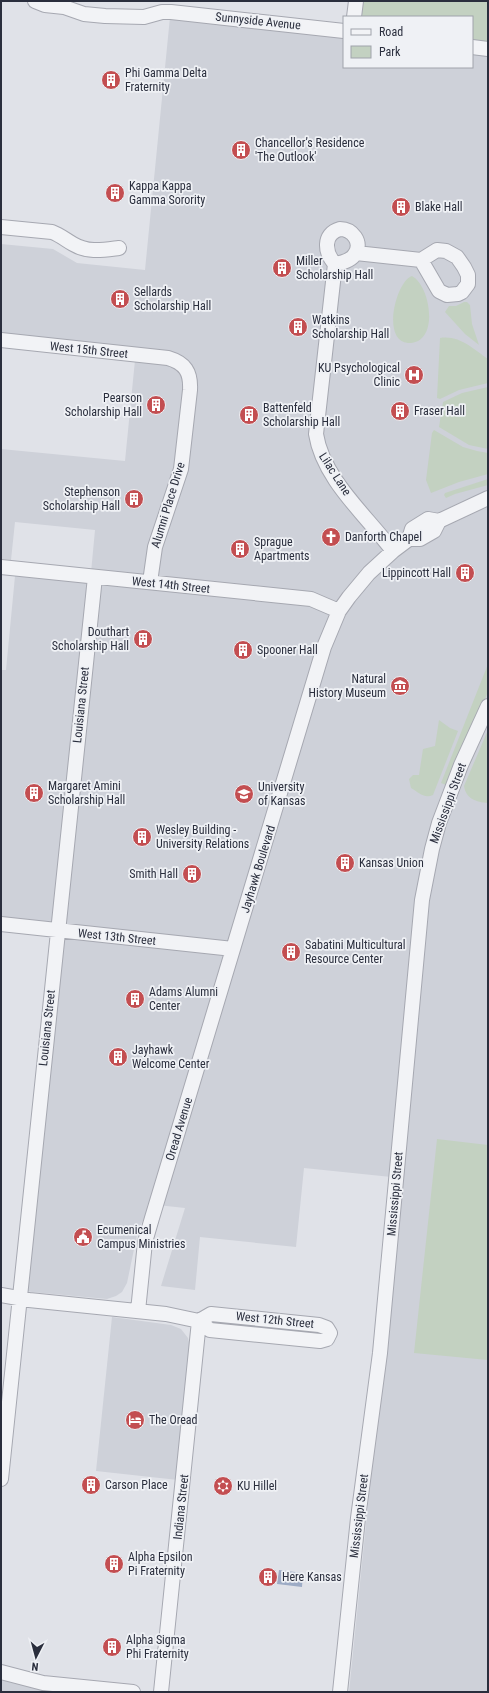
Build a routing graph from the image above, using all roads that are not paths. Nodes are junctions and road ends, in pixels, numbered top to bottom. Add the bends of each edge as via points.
1 (36, 1) edge
2 (356, 1) edge
3 (85, 7) edge
4 (171, 7) edge
5 (354, 16) edge
6 (343, 31) edge
7 (473, 47) edge
8 (488, 49) edge
9 (1, 227) edge
10 (119, 248) dead end
11 (356, 253) junction
12 (422, 260) dead end
13 (335, 264) junction
14 (1, 340) edge
15 (176, 361) joint
16 (488, 498) edge
17 (393, 551) junction
18 (1, 567) edge
19 (95, 576) junction
20 (150, 582) junction
21 (339, 611) junction
22 (488, 706) edge
23 (1, 924) edge
24 (58, 930) junction
25 (233, 949) junction
26 (1, 1295) edge
27 (19, 1298) junction
28 (138, 1311) junction
29 (199, 1321) junction
30 (1, 1479) edge
31 (1, 1672) edge
32 (132, 1692) edge
33 (161, 1692) edge
34 (340, 1692) edge

1 - 3 street, Sunnyside Avenue via 45,5
2 - 5 street
3 - 4 street, Sunnyside Avenue via 131,18
4 - 6 street, Sunnyside Avenue
7 - 8 street
9 - 10 street via 52,232 80,248 89,250
11 - 12 street
11 - 13 street via 352,258
11 - 13 street via 357,242 353,234 344,229 335,230 326,242 328,254
13 - 17 street, Lilac Lane via 316,434 318,448 343,490
14 - 15 street, West 15th Street via 168,358
15 - 20 street, Alumni Place Drive via 183,365 190,384 182,469 155,547
16 - 17 street, Jayhawk Boulevard via 439,521 434,531 420,539 409,539
17 - 21 street, Jayhawk Boulevard via 369,573
18 - 19 street, West 14th Street
19 - 20 street, West 14th Street
19 - 24 street, Louisiana Street
20 - 21 street, West 14th Street via 311,599
21 - 25 street, Jayhawk Boulevard via 324,647
22 - 34 street, Mississippi Street via 439,822 422,900 380,1353 358,1518
23 - 24 street, West 13th Street
24 - 25 street, West 13th Street
24 - 27 street, Louisiana Street
25 - 28 street, Oread Avenue via 145,1242
26 - 27 street, West 12th Street
27 - 28 street, West 12th Street
27 - 30 street, Louisiana Street
28 - 29 street, West 12th Street
29 - 29 street, West 12th Street via 210,1330 320,1341 327,1339 330,1333 327,1328 319,1325 211,1314
29 - 33 street, Indiana Street
31 - 32 street via 43,1683

